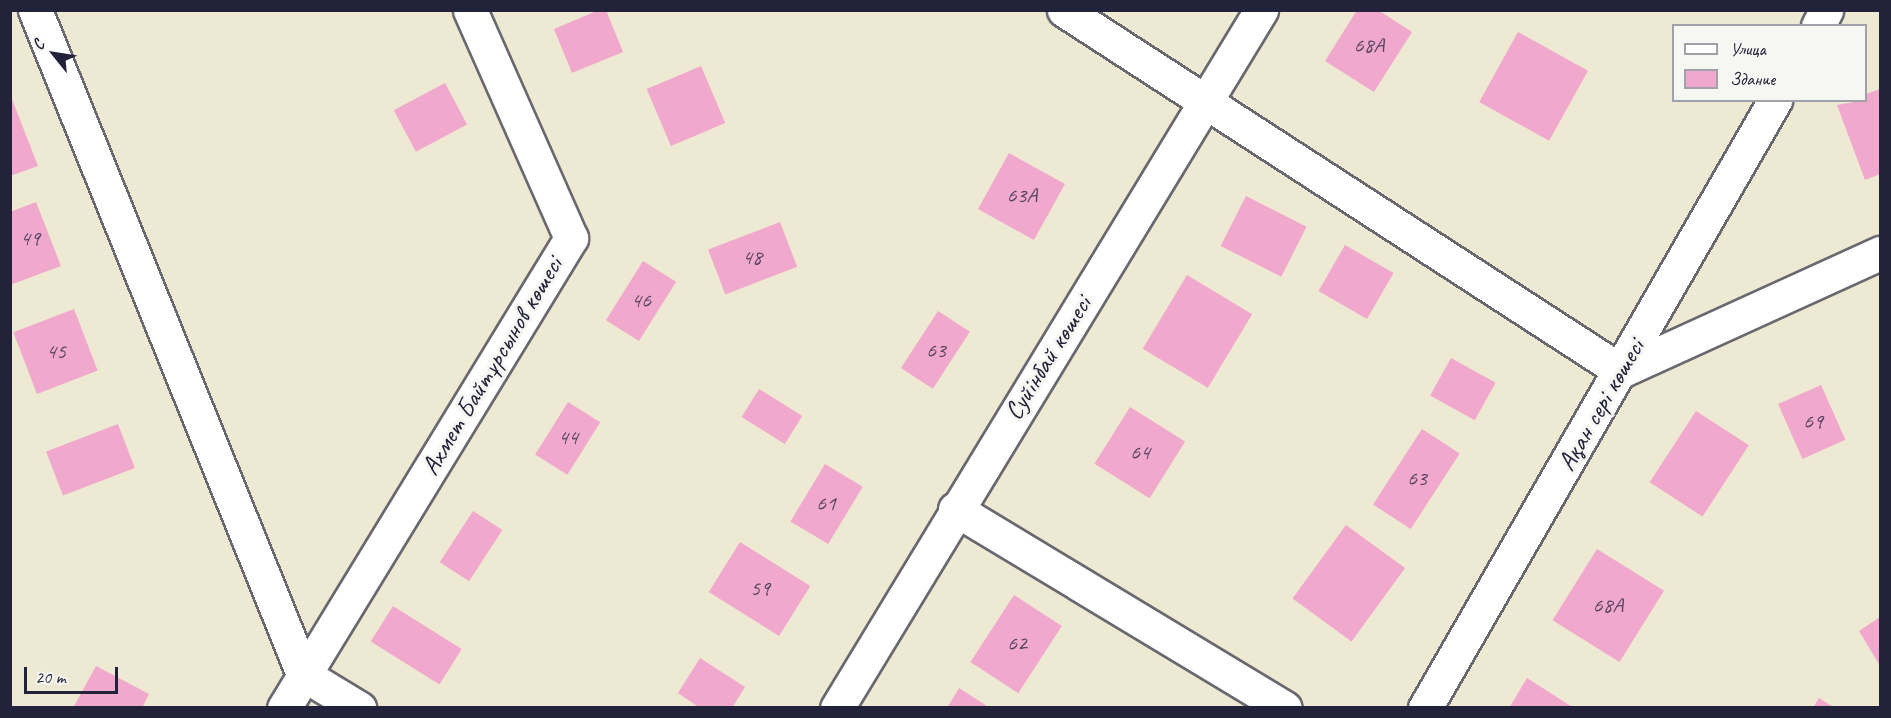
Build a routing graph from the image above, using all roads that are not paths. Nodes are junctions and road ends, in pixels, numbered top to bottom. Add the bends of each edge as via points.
1 (35, 10) edge
2 (470, 10) edge
3 (1064, 10) edge
4 (1261, 10) edge
5 (1826, 10) edge
6 (1819, 24) edge
7 (1774, 102) edge
8 (1203, 105) junction
9 (1881, 253) edge
10 (1621, 371) junction
11 (955, 509) junction
12 (303, 674) junction
13 (284, 708) edge
14 (359, 708) edge
15 (837, 708) edge
16 (1285, 708) edge
17 (1425, 708) edge

1 - 12 street
2 - 12 street, Ахмет Байтұрсынов көшесі via 570,238
3 - 8 street
4 - 8 street, Суйінбай көшесі
5 - 6 street
7 - 10 street, Ақан сері көшесі
8 - 10 street
8 - 11 street, Суйінбай көшесі
9 - 10 street
10 - 17 street, Ақан сері көшесі
11 - 15 street, Суйінбай көшесі
11 - 16 street
12 - 13 street, Ахмет Байтұрсынов көшесі
12 - 14 street

